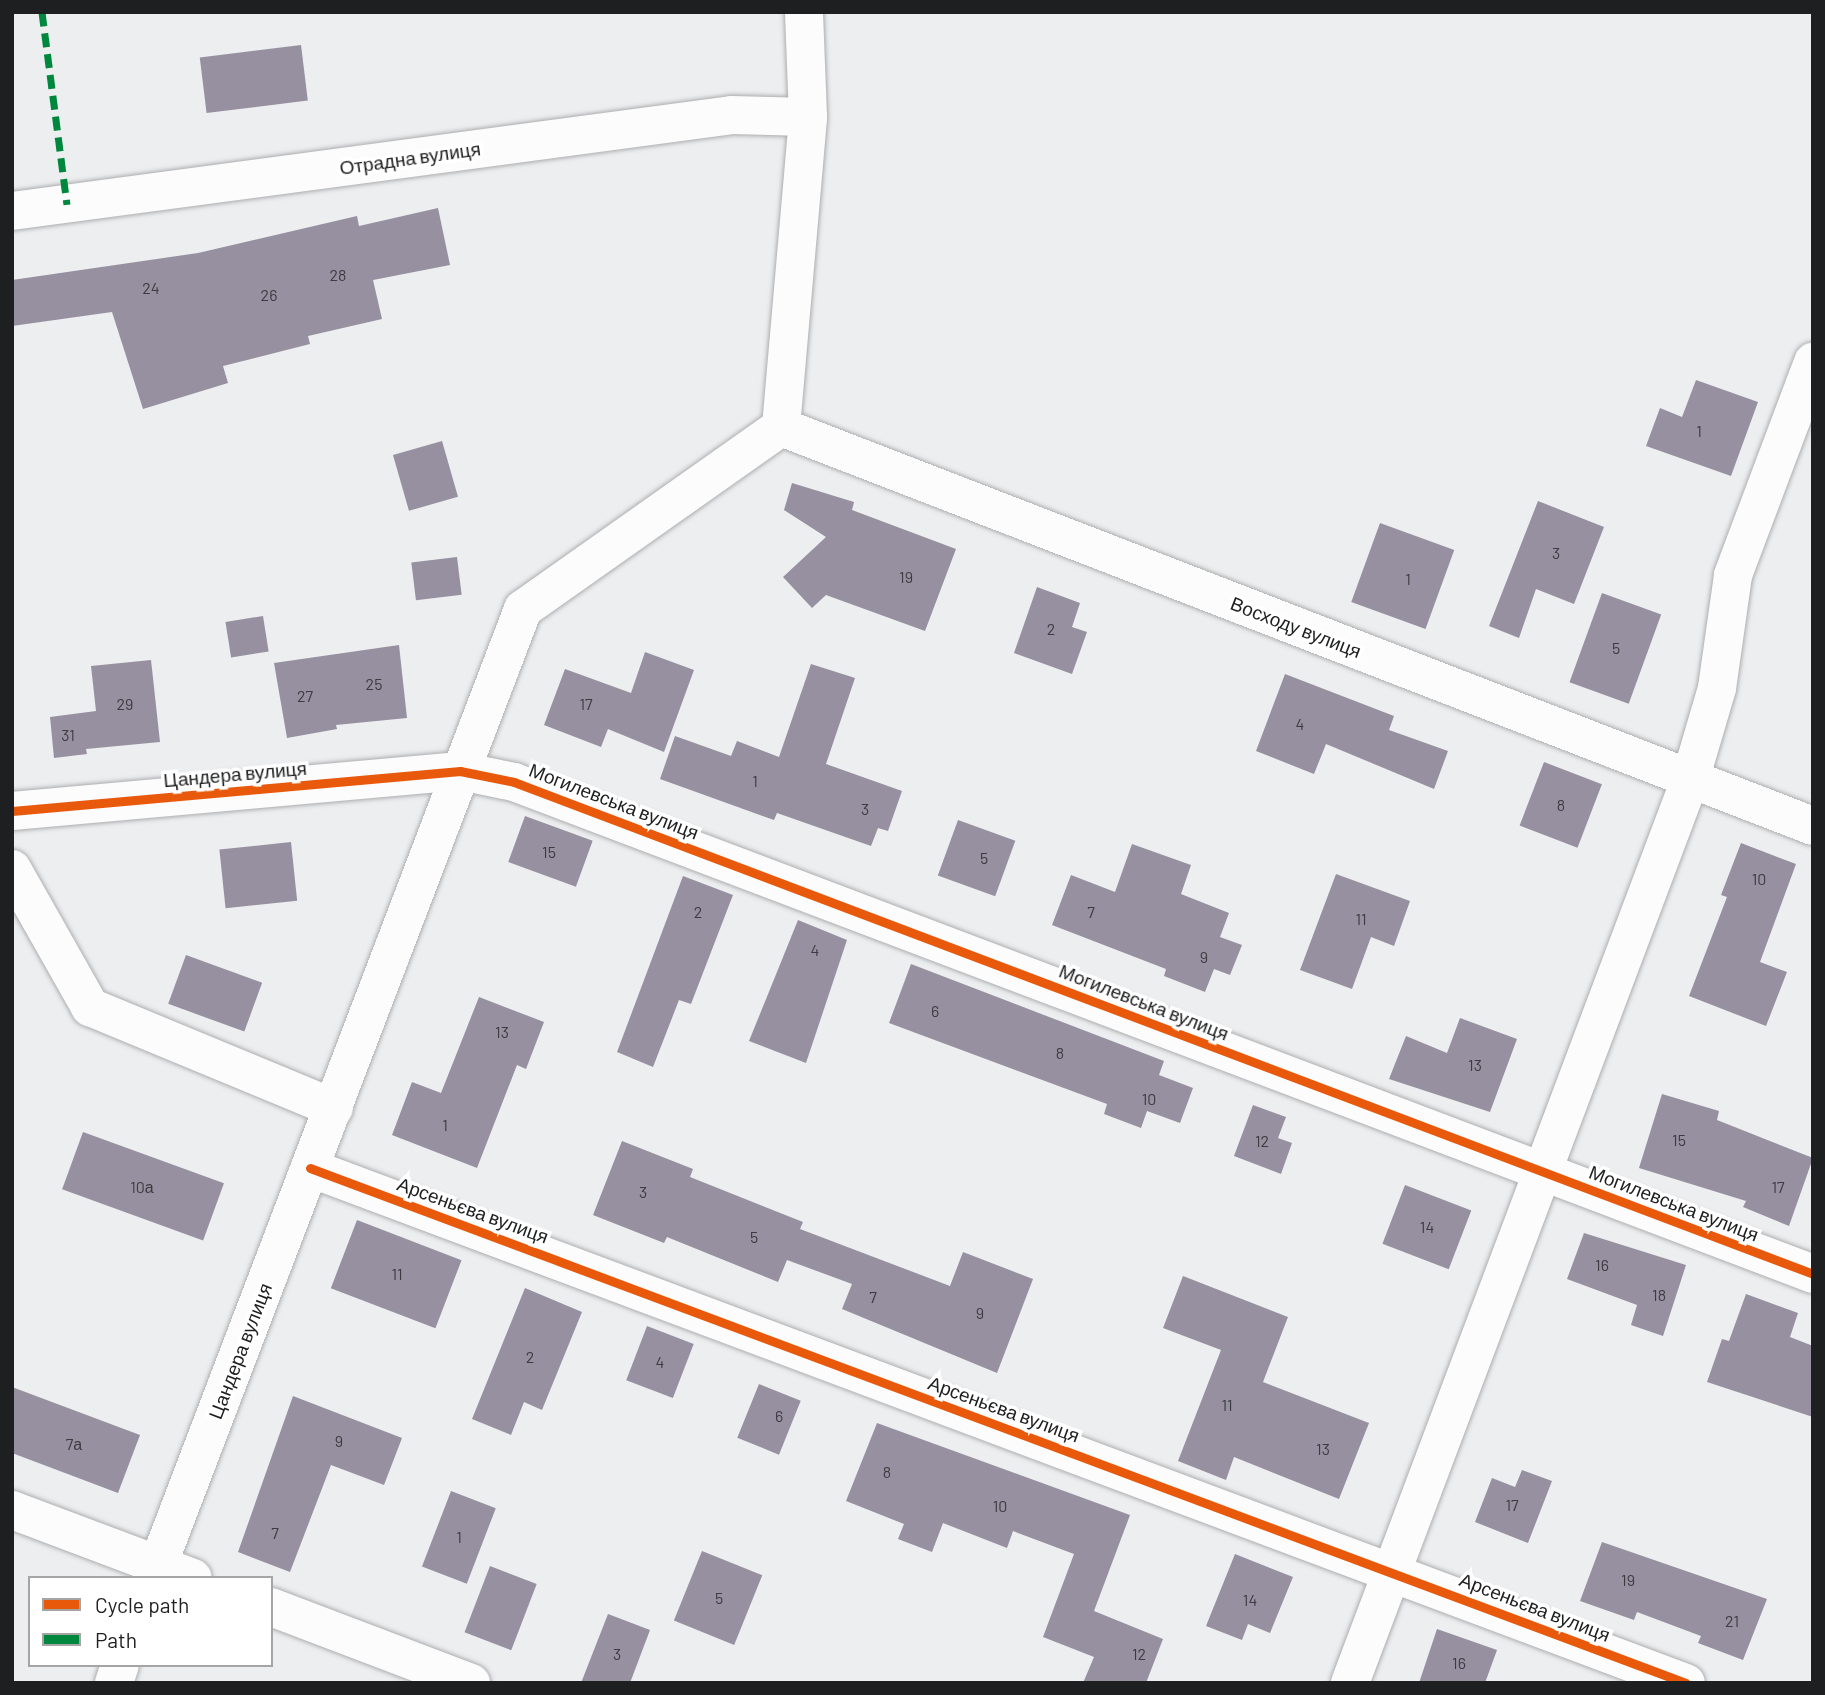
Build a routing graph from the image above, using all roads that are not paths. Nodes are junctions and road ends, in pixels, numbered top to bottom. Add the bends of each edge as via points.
1 (804, 12) edge
2 (808, 117) junction
3 (12, 211) edge
4 (1813, 362) edge
5 (780, 426) junction
6 (460, 771) junction
7 (1690, 780) junction
8 (12, 811) edge
9 (1813, 826) edge
10 (12, 869) edge
11 (334, 1108) junction
12 (310, 1168) junction
13 (1543, 1172) junction
14 (1813, 1275) edge
15 (12, 1510) edge
16 (155, 1571) edge
17 (1392, 1572) junction
18 (182, 1576) edge
19 (273, 1608) edge
20 (471, 1683) edge
21 (1350, 1683) edge
22 (1686, 1683) edge

1 - 2 street
2 - 3 street, Отрадна вулиця via 732,115
2 - 5 street
4 - 7 street via 1733,575 1717,688
5 - 6 street, Цандера вулиця via 523,609
5 - 7 street, Восходу вулиця
6 - 8 street, Цандера вулиця
6 - 11 street, Цандера вулиця
6 - 13 street, Могилевська вулиця via 514,782
7 - 9 street, Восходу вулиця
7 - 13 street
10 - 11 street via 90,1007
11 - 12 street, Цандера вулиця
12 - 16 street, Цандера вулиця
12 - 17 street, Арсеньєва вулиця
13 - 14 street, Могилевська вулиця
13 - 17 street
15 - 16 street
16 - 18 street
17 - 21 street
17 - 22 street, Арсеньєва вулиця
19 - 20 street

